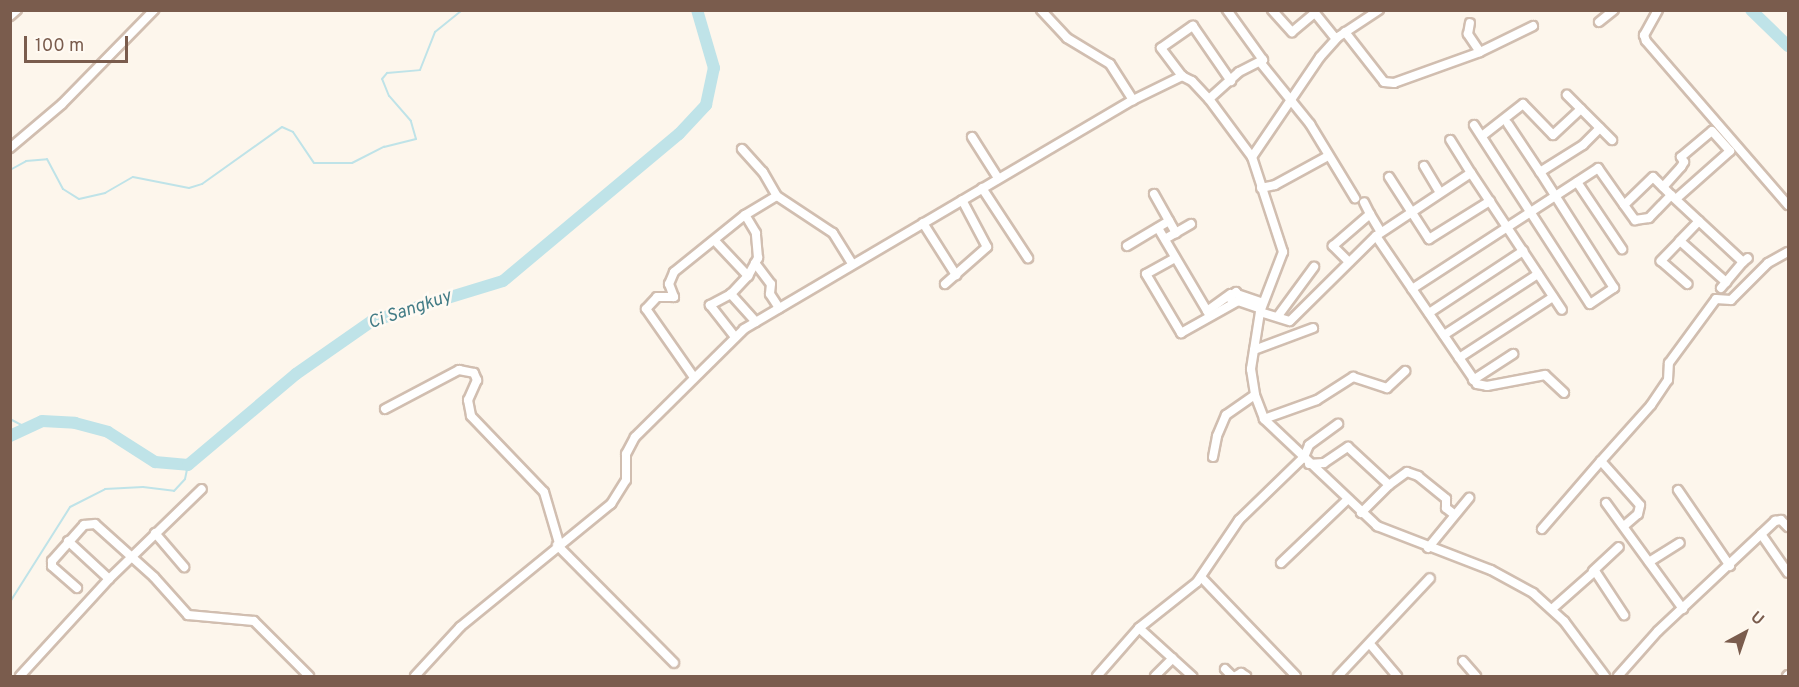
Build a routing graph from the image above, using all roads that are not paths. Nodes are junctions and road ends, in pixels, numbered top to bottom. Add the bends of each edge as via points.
1 (17, 10) edge
2 (154, 10) edge
3 (1041, 10) edge
4 (1227, 10) edge
5 (1272, 10) edge
6 (1379, 10) edge
7 (1614, 10) edge
8 (1658, 10) edge
9 (10, 16) edge
10 (1599, 22) dead end
11 (1470, 23) dead end
12 (1533, 26) dead end
13 (1345, 32) junction
14 (1336, 39) junction
15 (1480, 52) junction
16 (1260, 62) junction
17 (1182, 76) junction
18 (1231, 81) junction
19 (1567, 95) dead end
20 (1133, 99) junction
21 (1209, 99) junction
22 (1289, 99) junction
23 (1581, 110) junction
24 (1508, 124) dead end
25 (1474, 125) dead end
26 (1600, 128) junction
27 (1482, 136) junction
28 (972, 137) dead end
29 (1450, 140) dead end
30 (1612, 140) dead end
31 (10, 148) edge
32 (742, 149) dead end
33 (1328, 156) junction
34 (1252, 157) junction
35 (1424, 166) dead end
36 (1540, 172) junction
37 (1471, 173) junction
38 (1389, 177) dead end
39 (998, 178) junction
40 (1577, 182) junction
41 (1663, 187) junction
42 (982, 188) junction
43 (1261, 188) junction
44 (1440, 193) junction
45 (1154, 194) dead end
46 (777, 195) junction
47 (1555, 197) junction
48 (1673, 197) junction
49 (1355, 198) dead end
50 (962, 200) junction
51 (1490, 201) junction
52 (1364, 202) dead end
53 (1624, 205) junction
54 (1788, 205) edge
55 (1532, 210) junction
56 (1411, 212) junction
57 (1370, 214) junction
58 (745, 215) junction
59 (1170, 221) junction
60 (1699, 221) junction
61 (923, 223) junction
62 (1191, 224) dead end
63 (1507, 226) junction
64 (1158, 228) junction
65 (1176, 233) junction
66 (1379, 234) junction
67 (1165, 239) junction
68 (1680, 241) junction
69 (716, 242) junction
70 (1127, 246) dead end
71 (1622, 249) dead end
72 (1523, 251) junction
73 (1788, 252) edge
74 (1028, 258) dead end
75 (1175, 258) junction
76 (1349, 262) junction
77 (755, 263) junction
78 (852, 264) junction
79 (1314, 267) dead end
80 (1538, 274) junction
81 (956, 275) junction
82 (748, 276) junction
83 (945, 284) dead end
84 (1687, 284) dead end
85 (1412, 289) junction
86 (731, 294) junction
87 (1553, 297) junction
88 (779, 308) junction
89 (1261, 308) junction
90 (1562, 310) dead end
91 (1429, 313) junction
92 (1208, 314) junction
93 (1278, 316) junction
94 (756, 322) junction
95 (1313, 328) dead end
96 (1444, 335) junction
97 (735, 337) junction
98 (1254, 350) junction
99 (1514, 354) dead end
100 (1459, 357) junction
101 (1405, 370) dead end
102 (693, 376) junction
103 (1473, 380) junction
104 (1564, 393) dead end
105 (1255, 395) junction
106 (385, 409) dead end
107 (1264, 418) junction
108 (1338, 424) dead end
109 (1214, 457) dead end
110 (1306, 460) junction
111 (1601, 461) junction
112 (1389, 485) junction
113 (202, 489) dead end
114 (1678, 490) dead end
115 (1469, 498) dead end
116 (1347, 500) junction
117 (1606, 503) dead end
118 (1361, 513) junction
119 (1455, 515) junction
120 (1624, 526) junction
121 (1788, 526) edge
122 (1542, 529) dead end
123 (155, 533) junction
124 (1761, 534) junction
125 (557, 540) junction
126 (68, 541) junction
127 (1680, 543) dead end
128 (1619, 547) dead end
129 (1428, 548) junction
130 (131, 556) junction
131 (1649, 562) junction
132 (1281, 563) dead end
133 (1730, 566) junction
134 (184, 567) dead end
135 (1593, 571) junction
136 (1788, 573) edge
137 (1201, 577) junction
138 (1430, 578) dead end
139 (109, 579) junction
140 (77, 588) dead end
141 (1552, 609) junction
142 (1683, 609) junction
143 (1624, 615) dead end
144 (1139, 628) junction
145 (1370, 644) junction
146 (1173, 658) junction
147 (1464, 661) dead end
148 (674, 663) dead end
149 (1225, 669) dead end
150 (20, 676) edge
151 (309, 676) edge
152 (415, 676) edge
153 (1097, 676) edge
154 (1155, 676) edge
155 (1192, 676) edge
156 (1234, 676) edge
157 (1246, 676) edge
158 (1296, 676) edge
159 (1338, 676) edge
160 (1397, 676) edge
161 (1476, 676) edge
162 (1605, 676) edge
163 (1618, 676) edge

1 - 9 street
2 - 31 street via 62,104
3 - 20 street via 1067,38 1110,64
4 - 16 street via 1255,47 1263,60
5 - 14 street via 1292,32 1315,13
6 - 13 street
7 - 10 street
8 - 54 street via 1644,35 1646,42
11 - 15 street via 1468,34
12 - 15 street
13 - 14 street
13 - 15 street via 1389,83
14 - 22 street
16 - 18 street
16 - 22 street
17 - 18 street via 1162,46 1192,26
17 - 20 street
17 - 21 street
18 - 21 street
19 - 23 street
20 - 39 street
21 - 34 street
22 - 33 street
22 - 34 street
23 - 26 street
23 - 27 street via 1553,135 1523,104
24 - 36 street
25 - 27 street
26 - 30 street
26 - 36 street via 1583,145
27 - 55 street
28 - 39 street
29 - 37 street
32 - 46 street
33 - 43 street via 1275,185
33 - 49 street
34 - 43 street
35 - 44 street
36 - 47 street
37 - 44 street
37 - 51 street
38 - 56 street
39 - 42 street
40 - 47 street
40 - 53 street via 1598,168
40 - 71 street
41 - 48 street
41 - 48 street via 1684,162 1681,157 1712,131 1730,151
41 - 53 street via 1653,177
42 - 50 street
42 - 74 street
43 - 89 street via 1283,252
44 - 56 street
45 - 59 street
46 - 58 street
46 - 78 street via 833,233
47 - 55 street
47 - 55 street via 1614,288 1590,304
48 - 53 street via 1642,221 1635,220
48 - 60 street
50 - 61 street
50 - 81 street via 987,247
51 - 56 street via 1430,239
51 - 63 street
52 - 57 street
55 - 63 street
56 - 66 street
57 - 66 street
57 - 76 street via 1333,246
58 - 69 street
58 - 77 street via 759,244
59 - 64 street
59 - 65 street
60 - 68 street
60 - 68 street via 1746,260 1724,285
61 - 78 street
61 - 81 street
62 - 65 street
63 - 72 street
63 - 85 street
64 - 67 street
64 - 70 street
65 - 67 street
66 - 76 street
66 - 85 street
67 - 75 street
68 - 84 street via 1661,261
69 - 82 street
69 - 102 street via 674,272 669,284 674,297 657,297 646,309
72 - 80 street
72 - 91 street
73 - 111 street via 1767,263 1731,300 1716,298 1669,363 1668,380
75 - 92 street
75 - 92 street via 1146,274 1180,333
76 - 93 street via 1290,321
77 - 82 street
77 - 88 street via 771,284 770,294
78 - 88 street
79 - 93 street
80 - 87 street
80 - 96 street
81 - 83 street
82 - 86 street
85 - 91 street
86 - 94 street
86 - 97 street via 710,305
87 - 90 street
87 - 100 street
88 - 94 street
89 - 92 street via 1235,298
89 - 93 street
89 - 98 street
91 - 96 street
94 - 97 street
95 - 98 street
96 - 100 street
97 - 102 street
98 - 105 street via 1251,380
99 - 103 street
100 - 103 street
101 - 107 street via 1387,388 1353,377 1317,400
102 - 125 street via 630,445 626,480 620,493 591,523
103 - 104 street via 1487,386 1545,375
105 - 107 street
105 - 109 street via 1226,415 1216,436
106 - 125 street via 452,373 471,370 477,380 468,400 471,416 544,492 550,502
107 - 110 street
108 - 110 street via 1309,445
110 - 112 street via 1324,463 1348,447
110 - 116 street
110 - 137 street via 1239,520
111 - 120 street via 1640,505 1638,514
111 - 122 street
112 - 118 street
112 - 119 street via 1407,472 1414,474 1446,499 1446,508
113 - 123 street
114 - 133 street
115 - 119 street
116 - 118 street
116 - 132 street
117 - 120 street
118 - 129 street via 1389,533
119 - 129 street
120 - 131 street
121 - 124 street via 1778,519
123 - 130 street
123 - 134 street
124 - 133 street
124 - 136 street
125 - 148 street
125 - 152 street via 460,627
126 - 130 street via 84,525 95,524
126 - 139 street
126 - 140 street via 58,551 52,566
127 - 131 street
128 - 135 street
129 - 141 street via 1491,570 1525,587
130 - 139 street
130 - 151 street via 188,615 254,621
131 - 142 street
133 - 142 street
135 - 141 street
135 - 143 street via 1598,572
137 - 144 street
137 - 158 street
138 - 145 street
139 - 150 street
141 - 162 street
142 - 163 street
144 - 146 street
144 - 153 street
145 - 159 street
145 - 160 street
146 - 154 street
146 - 155 street
147 - 161 street
149 - 156 street
156 - 157 street

